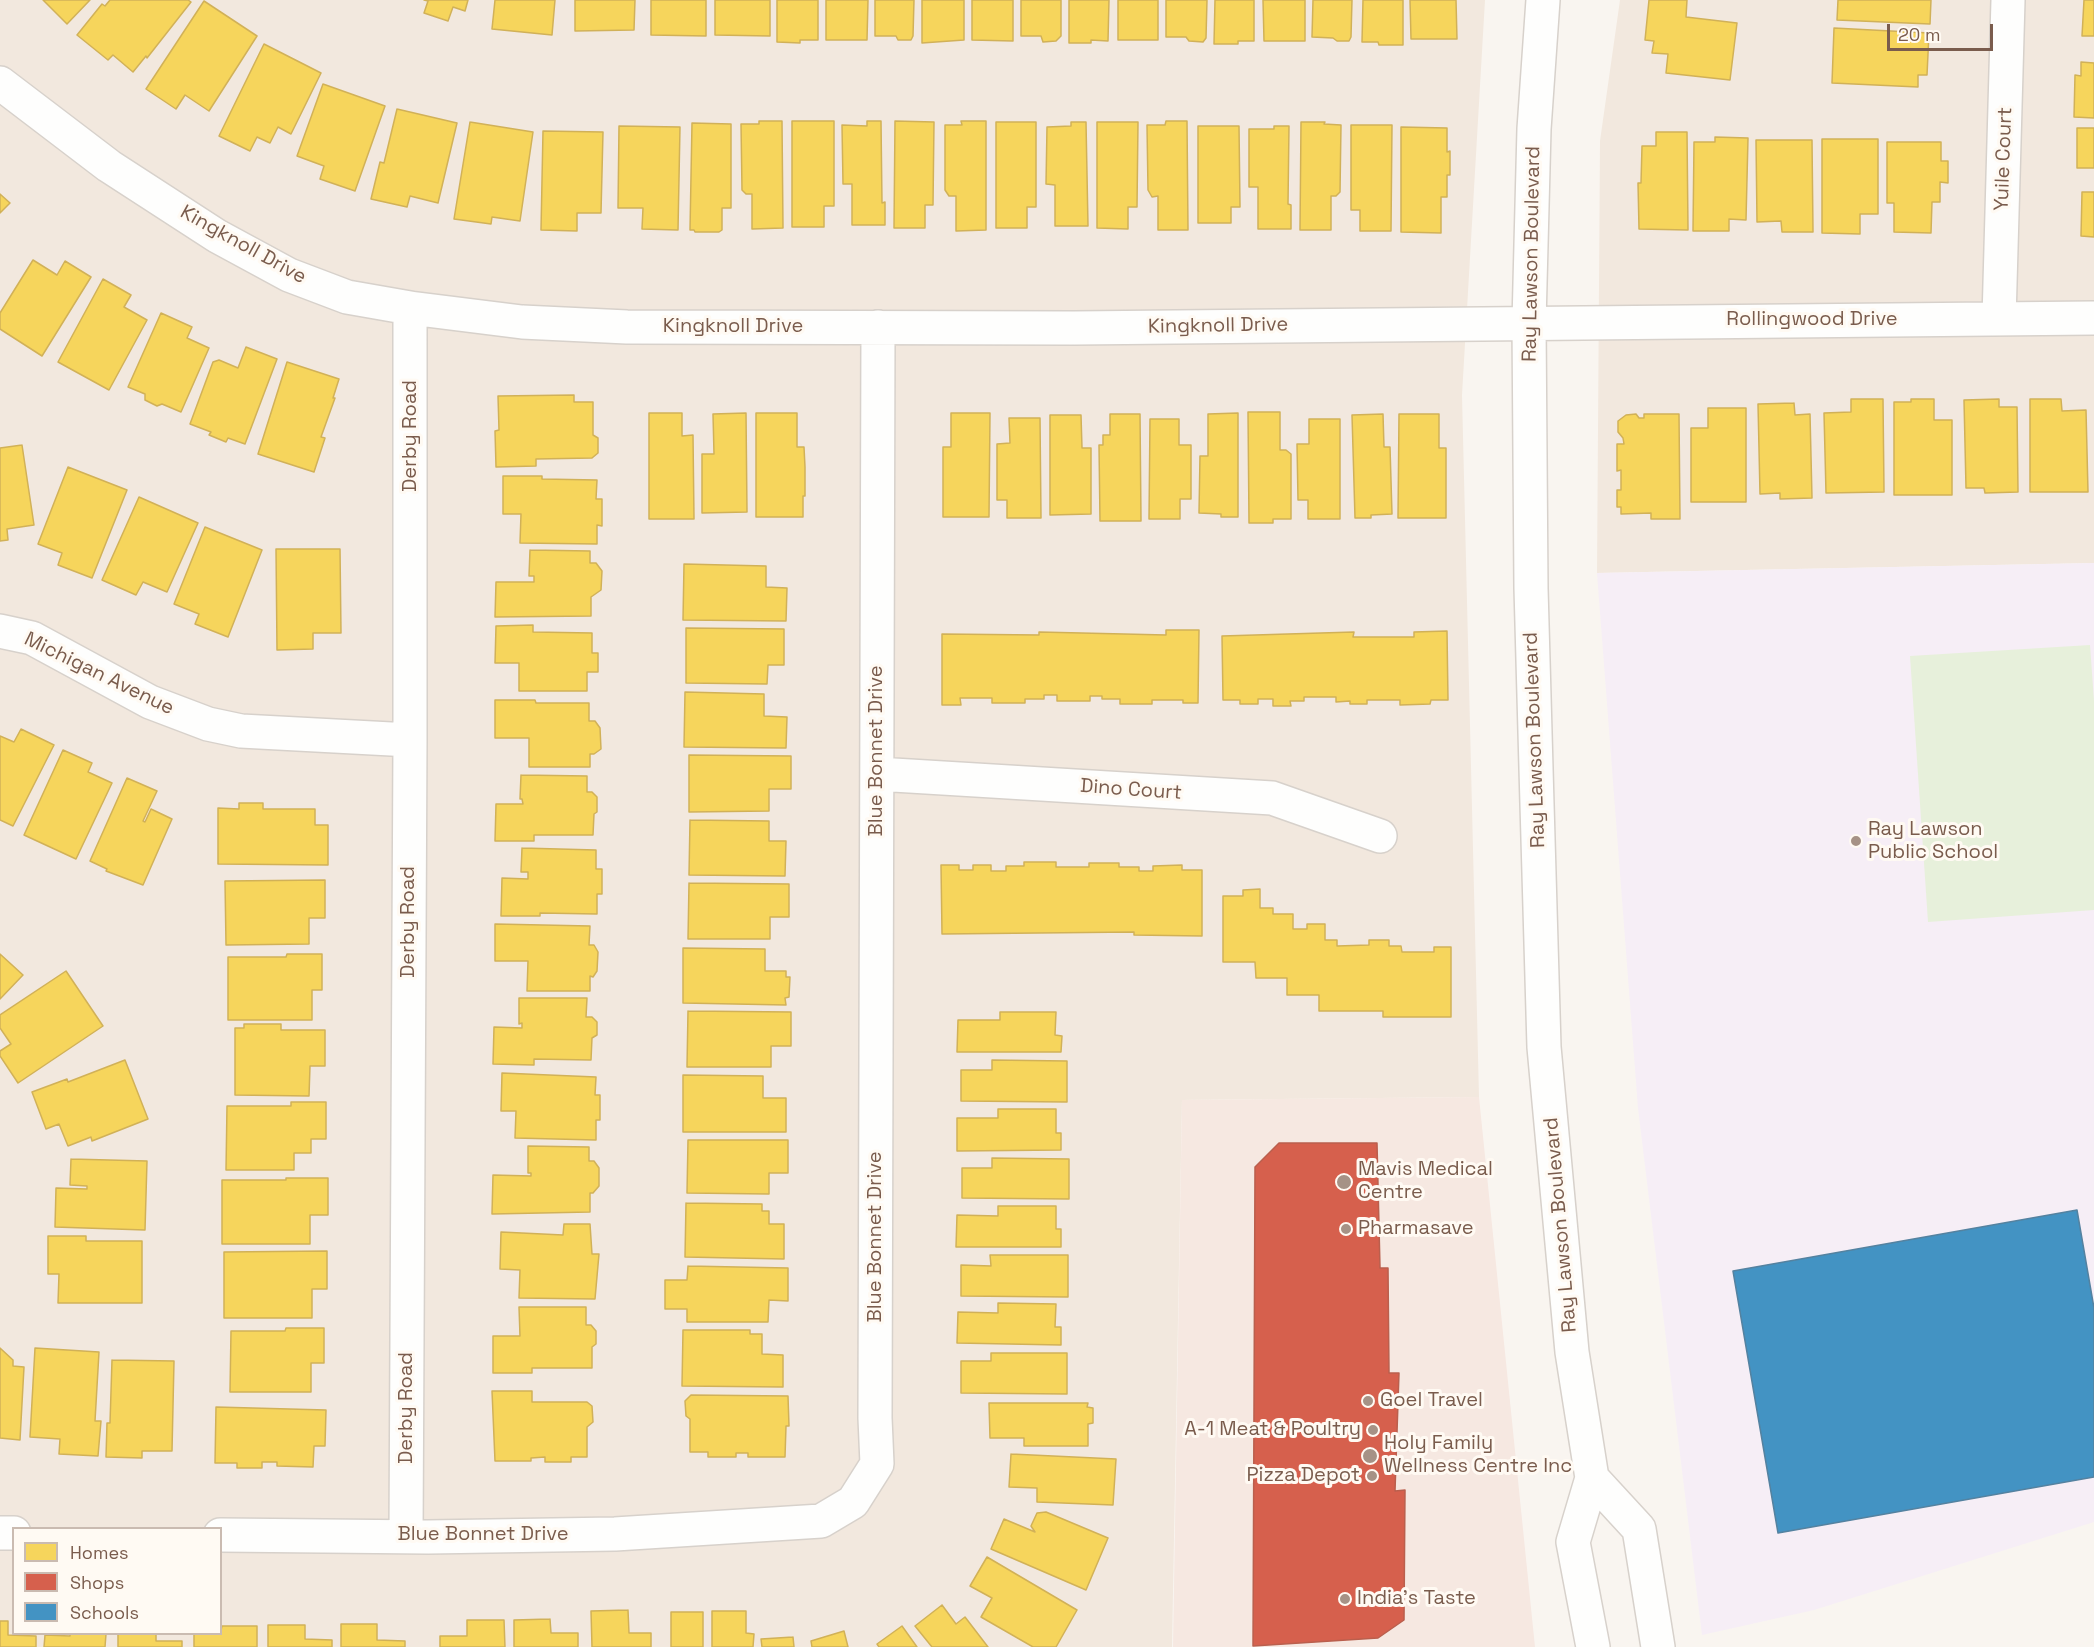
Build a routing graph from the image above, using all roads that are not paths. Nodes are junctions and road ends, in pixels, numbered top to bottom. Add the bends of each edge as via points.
1 (1543, 0) edge
2 (2008, 0) edge
3 (0, 83) edge
4 (410, 308) junction
5 (2094, 318) edge
6 (2000, 319) junction
7 (1529, 322) junction
8 (878, 327) junction
9 (0, 631) edge
10 (411, 740) junction
11 (877, 774) junction
12 (1380, 836) dead end
13 (1592, 1478) junction
14 (222, 1535) edge
15 (406, 1536) junction
16 (1593, 1647) edge
17 (1658, 1647) edge

1 - 7 street, Ray Lawson Boulevard via 1534,129
2 - 6 street, Yuile Court
3 - 4 street, Kingknoll Drive via 108,166 227,241 289,275 347,297
4 - 8 street, Kingknoll Drive via 522,322 627,327
4 - 10 street, Derby Road
5 - 6 street, Rollingwood Drive
6 - 7 street, Rollingwood Drive
7 - 8 street, Kingknoll Drive
7 - 13 street, Ray Lawson Boulevard via 1531,588 1544,1047 1572,1352
8 - 11 street, Blue Bonnet Drive
9 - 10 street, Michigan Avenue via 33,638 150,702 208,723 241,731
10 - 15 street, Derby Road
11 - 12 street, Dino Court via 1272,798
11 - 15 street, Blue Bonnet Drive via 877,1464 854,1502 821,1521 615,1534
13 - 16 street, Ray Lawson Boulevard via 1573,1542
13 - 17 street via 1639,1529
14 - 15 street, Blue Bonnet Drive

